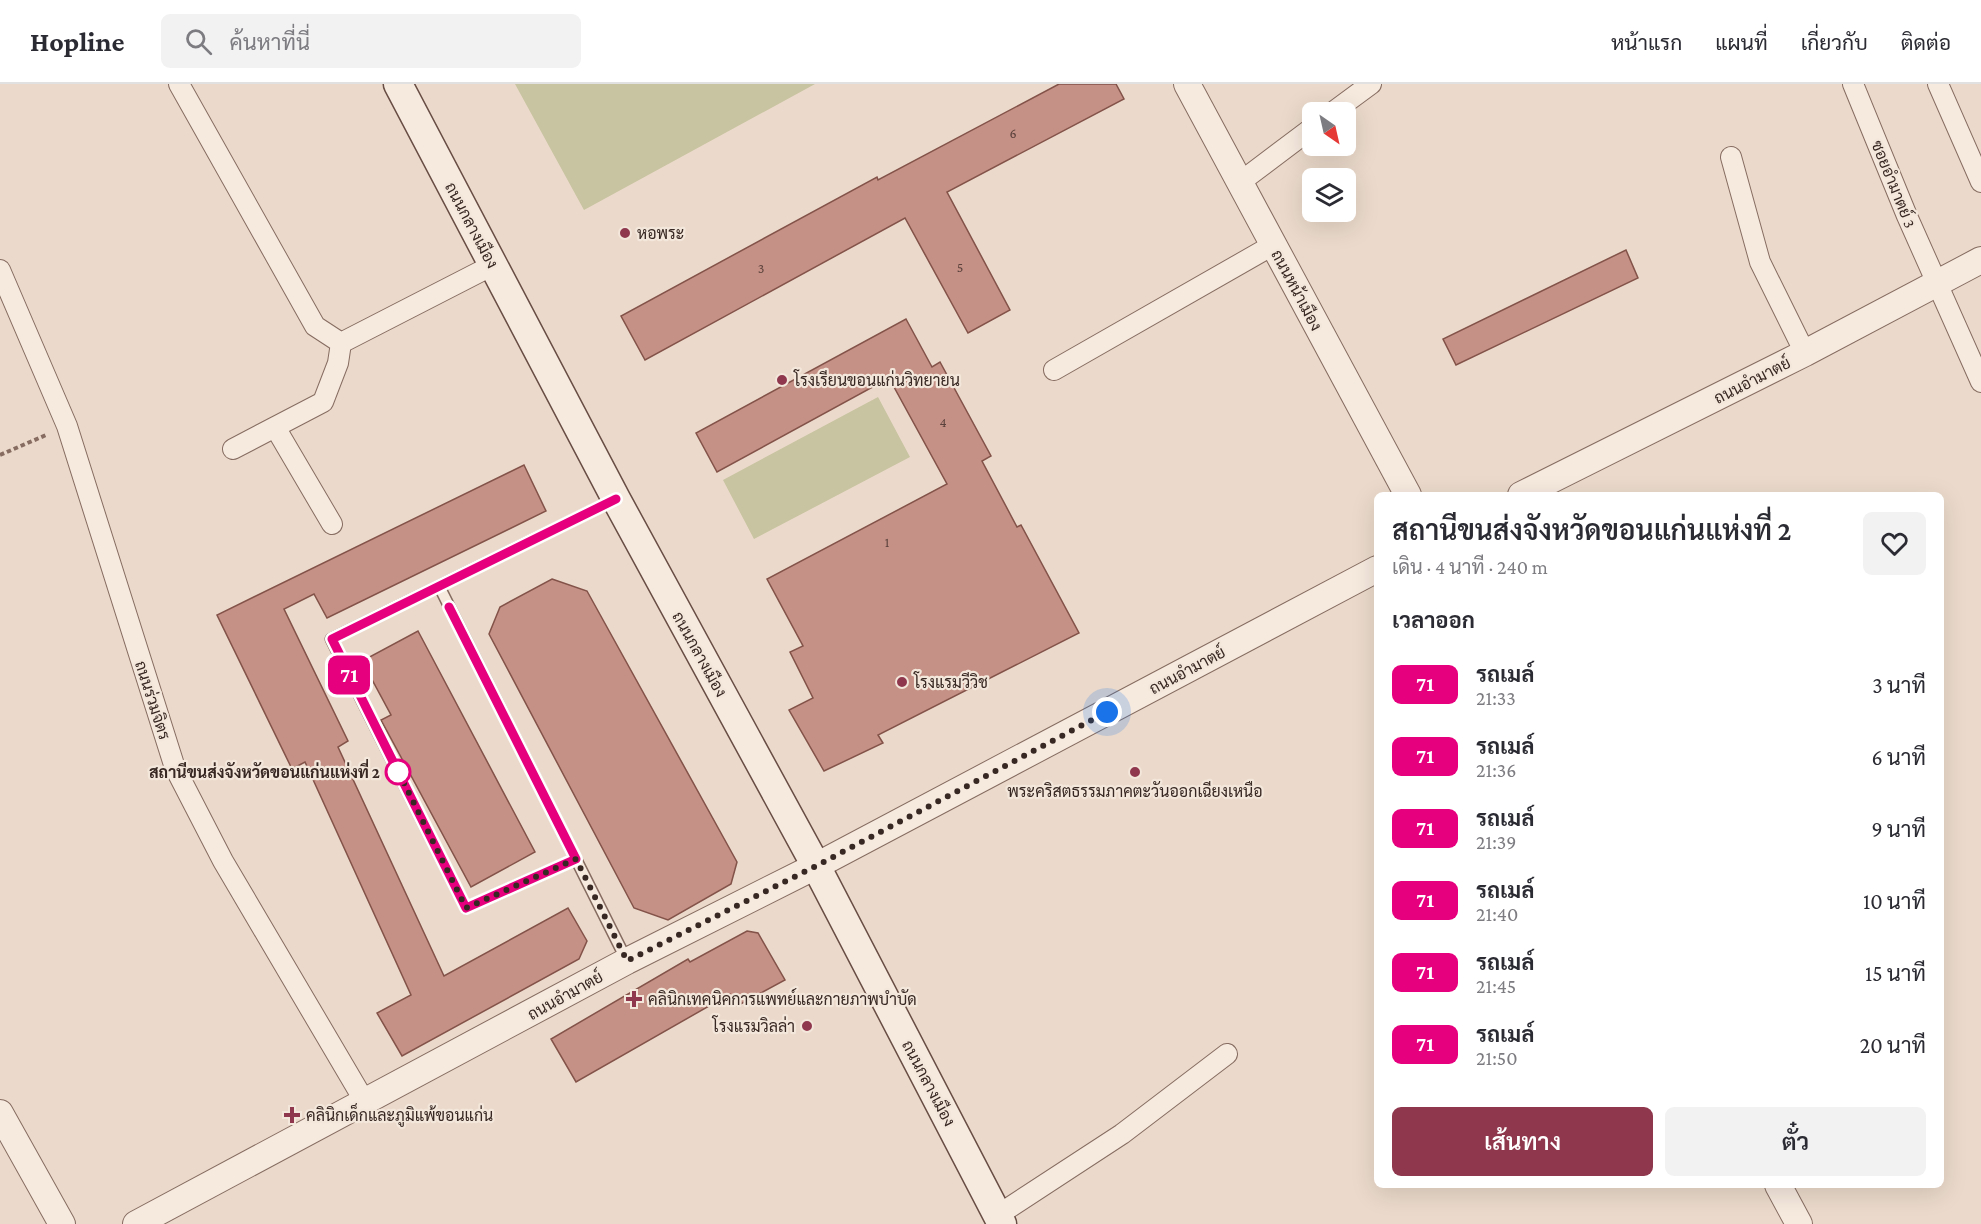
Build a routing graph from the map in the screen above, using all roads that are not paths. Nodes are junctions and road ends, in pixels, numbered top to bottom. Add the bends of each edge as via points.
1 (179, 84) edge
2 (398, 84) edge
3 (1187, 84) edge
4 (1371, 84) edge
5 (1853, 84) edge
6 (1938, 84) edge
7 (1347, 102) edge
8 (1302, 136) edge
9 (1731, 157) dead end
10 (1981, 182) edge
11 (1239, 183) junction
12 (1273, 245) junction
13 (1981, 260) edge
14 (493, 265) junction
15 (0, 270) edge
16 (1938, 284) junction
17 (341, 343) junction
18 (1805, 353) junction
19 (1054, 369) dead end
20 (1981, 382) edge
21 (275, 427) junction
22 (233, 448) dead end
23 (1406, 492) edge
24 (1527, 492) edge
25 (616, 499) junction
26 (332, 524) dead end
27 (1374, 571) edge
28 (439, 586) junction
29 (576, 859) junction
30 (816, 866) junction
31 (627, 961) junction
32 (1227, 1054) dead end
33 (365, 1102) junction
34 (0, 1113) edge
35 (1780, 1188) edge
36 (1000, 1219) edge
37 (62, 1224) edge
38 (136, 1224) edge
39 (1799, 1224) edge

1 - 17 street via 315,326
2 - 14 main road, ถนนกลางเมือง
3 - 11 street, ถนนหน้าเมือง
4 - 7 street
5 - 16 street, ซอยอำมาตย์ 3
6 - 10 street
8 - 11 street
9 - 18 street via 1760,262
11 - 12 street, ถนนหน้าเมือง
12 - 19 street
12 - 23 street, ถนนหน้าเมือง
13 - 16 street, ถนนอำมาตย์
14 - 17 street
14 - 25 main road, ถนนกลางเมือง
15 - 33 street, ถนนร่วมจิตร via 67,426 175,768 223,861
16 - 18 street, ถนนอำมาตย์
16 - 20 street, ซอยอำมาตย์ 3
17 - 21 street via 338,363 322,402
18 - 24 street, ถนนอำมาตย์
21 - 22 street
21 - 26 street
25 - 28 lane
25 - 30 main road, ถนนกลางเมือง
27 - 30 street, ถนนอำมาตย์
28 - 29 lane
28 - 29 lane via 332,639 466,908
29 - 31 lane
30 - 31 street, ถนนอำมาตย์
30 - 36 main road, ถนนกลางเมือง
31 - 33 street, ถนนอำมาตย์
32 - 36 street
33 - 38 street, ถนนอำมาตย์
34 - 37 street
35 - 39 street

